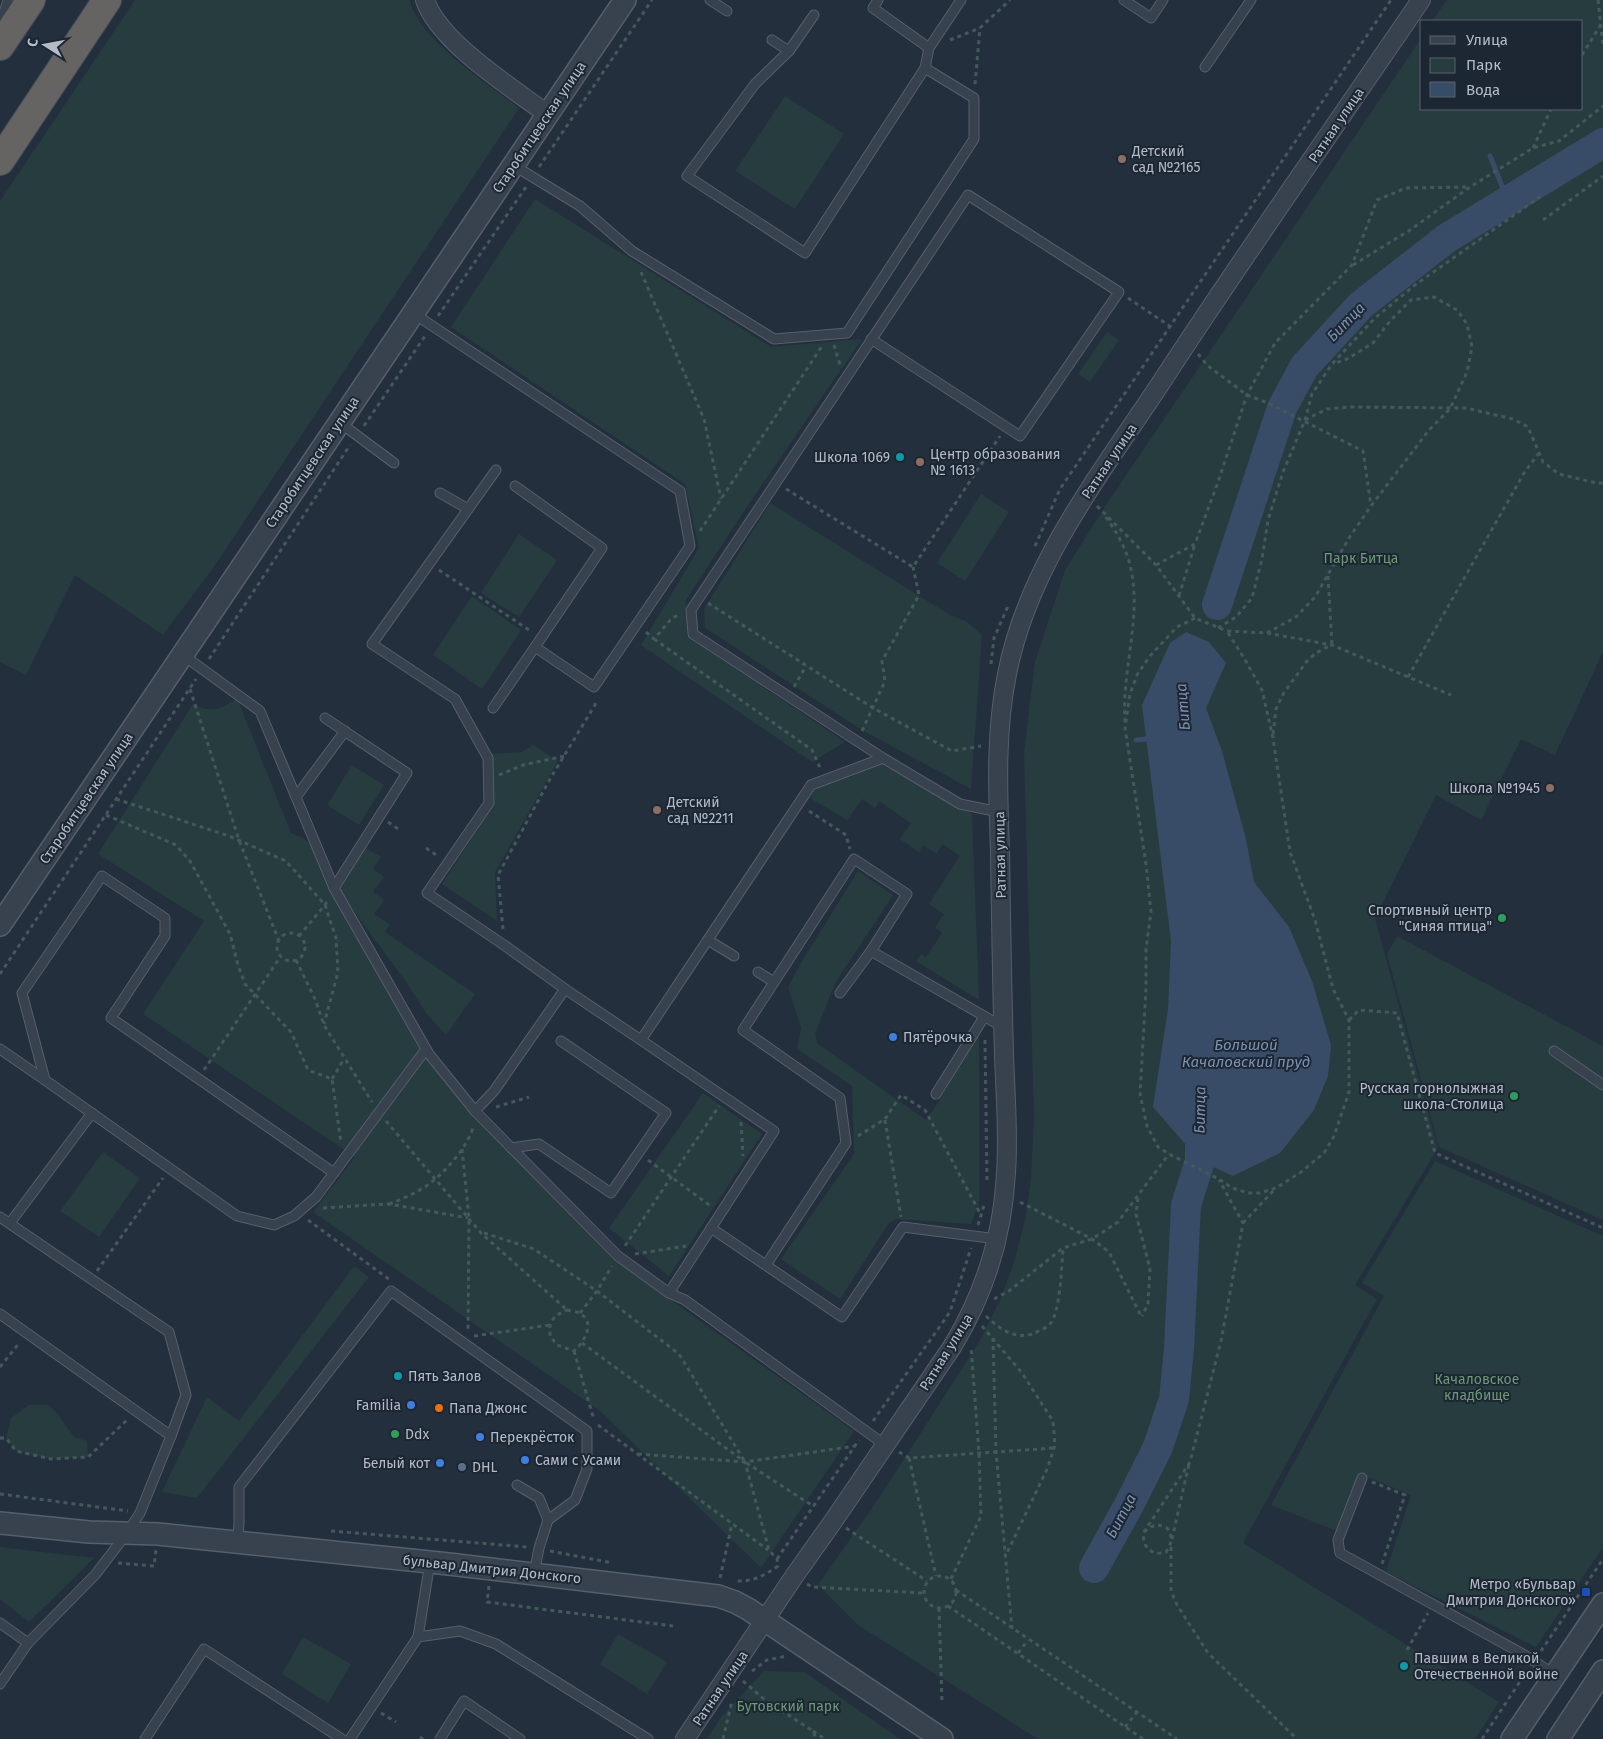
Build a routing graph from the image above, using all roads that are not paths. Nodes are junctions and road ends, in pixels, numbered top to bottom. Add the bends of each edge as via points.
1 (8, 0) edge
2 (31, 0) edge
3 (107, 0) edge
4 (425, 0) edge
5 (625, 0) edge
6 (710, 0) edge
7 (878, 0) edge
8 (961, 0) edge
9 (1124, 0) edge
10 (1163, 0) edge
11 (1251, 0) edge
12 (1421, 0) edge
13 (727, 11) dead end
14 (814, 15) dead end
15 (0, 25) edge
16 (772, 40) dead end
17 (0, 46) edge
18 (929, 48) junction
19 (789, 51) junction
20 (1205, 67) dead end
21 (925, 68) junction
22 (547, 114) junction
23 (0, 161) edge
24 (512, 165) junction
25 (412, 313) junction
26 (871, 339) junction
27 (339, 422) junction
28 (394, 463) dead end
29 (496, 470) dead end
30 (515, 486) dead end
31 (440, 493) dead end
32 (468, 509) junction
33 (534, 647) junction
34 (183, 655) junction
35 (493, 708) dead end
36 (325, 718) dead end
37 (345, 731) junction
38 (883, 758) junction
39 (296, 798) junction
40 (999, 812) junction
41 (334, 888) junction
42 (0, 925) edge
43 (708, 940) junction
44 (871, 951) junction
45 (734, 956) dead end
46 (758, 972) dead end
47 (774, 982) junction
48 (566, 989) junction
49 (840, 993) dead end
50 (984, 1017) junction
51 (1003, 1027) junction
52 (641, 1040) junction
53 (561, 1041) dead end
54 (0, 1049) edge
55 (426, 1049) junction
56 (1554, 1051) dead end
57 (45, 1080) junction
58 (1603, 1085) edge
59 (936, 1094) dead end
60 (475, 1112) junction
61 (92, 1113) junction
62 (511, 1148) junction
63 (334, 1173) junction
64 (0, 1217) edge
65 (10, 1224) junction
66 (711, 1228) junction
67 (998, 1239) junction
68 (766, 1265) junction
69 (669, 1293) junction
70 (0, 1314) edge
71 (171, 1436) junction
72 (890, 1447) junction
73 (1362, 1478) road end
74 (517, 1485) dead end
75 (548, 1520) junction
76 (0, 1523) edge
77 (127, 1533) junction
78 (236, 1543) junction
79 (430, 1562) junction
80 (534, 1574) junction
81 (1603, 1604) edge
82 (765, 1620) junction
83 (0, 1623) edge
84 (418, 1637) junction
85 (28, 1643) junction
86 (1603, 1671) edge
87 (1555, 1674) junction
88 (0, 1684) edge
89 (145, 1739) edge
90 (342, 1739) edge
91 (350, 1739) edge
92 (440, 1739) edge
93 (520, 1739) edge
94 (648, 1739) edge
95 (685, 1739) edge
96 (942, 1739) edge
97 (1512, 1739) edge
98 (1558, 1739) edge

1 - 15 lane
2 - 17 highway
3 - 23 highway
4 - 22 street via 442,28 462,50
5 - 22 street, Старобитцевская улица
6 - 13 lane
7 - 18 lane via 873,8
8 - 18 lane
9 - 10 lane via 1151,18
11 - 20 lane
12 - 40 street, Ратная улица via 1187,342 1050,555 1030,595 1007,674 1000,720
14 - 19 lane
16 - 19 lane
18 - 21 lane
19 - 21 lane via 755,84 687,176 805,254
21 - 24 lane via 974,98 974,138 846,333 774,339 632,251 580,206
22 - 24 street, Старобитцевская улица
24 - 25 street, Старобитцевская улица
25 - 27 street, Старобитцевская улица
25 - 33 lane via 680,491 690,546 594,687
26 - 26 lane via 968,195 1119,292 1020,436
26 - 38 lane via 691,610 693,634
27 - 28 lane
27 - 34 street, Старобитцевская улица
29 - 32 lane
30 - 33 lane via 602,548
31 - 32 lane
32 - 48 lane via 372,644 455,699 488,758 489,803 427,892
33 - 35 lane
34 - 39 lane via 260,710
34 - 42 street, Старобитцевская улица
36 - 37 lane
37 - 39 lane
37 - 41 lane via 407,774
38 - 40 lane via 960,804
38 - 43 lane via 811,785
39 - 41 lane
40 - 51 street, Ратная улица
41 - 55 lane
43 - 45 lane
43 - 52 lane
44 - 47 lane via 907,894 854,859
44 - 49 lane
44 - 50 lane
46 - 47 lane
47 - 68 lane via 743,1030 840,1098 846,1143
48 - 52 lane
48 - 60 lane via 494,1091
50 - 51 lane
50 - 59 lane
51 - 67 street, Ратная улица via 1007,1169
52 - 66 lane via 774,1131
53 - 62 lane via 666,1113 611,1193 539,1144
54 - 57 lane
55 - 60 lane
55 - 63 lane
56 - 58 lane
57 - 61 lane
57 - 63 lane via 22,993 102,876 165,918 165,936 110,1018
60 - 62 lane
61 - 63 lane via 237,1216 274,1225 294,1216 316,1198
61 - 65 lane
62 - 69 lane via 618,1256
64 - 65 lane
65 - 71 lane via 169,1332 186,1395
66 - 68 lane
66 - 69 lane
67 - 68 lane via 903,1227 842,1317
67 - 72 street, Ратная улица via 969,1320
69 - 72 lane via 685,1300
70 - 71 lane
71 - 77 lane via 140,1512
72 - 82 street, Ратная улица
73 - 87 lane via 1338,1540 1340,1553
74 - 75 lane via 540,1498
75 - 78 lane via 575,1500 587,1469 587,1431 391,1291 239,1487
75 - 80 lane
76 - 77 street, бульвар Дмитрия Донского
77 - 78 street, бульвар Дмитрия Донского
77 - 85 lane via 95,1575
78 - 79 street, бульвар Дмитрия Донского
79 - 80 street, бульвар Дмитрия Донского
79 - 84 lane
80 - 82 street, бульвар Дмитрия Донского via 718,1596
81 - 87 street
82 - 95 street, Ратная улица
82 - 96 street, бульвар Дмитрия Донского
83 - 85 lane
84 - 91 lane
84 - 94 lane via 460,1631 496,1644
85 - 88 lane
86 - 98 street
87 - 97 street
89 - 90 lane via 204,1649
92 - 93 lane via 464,1702

